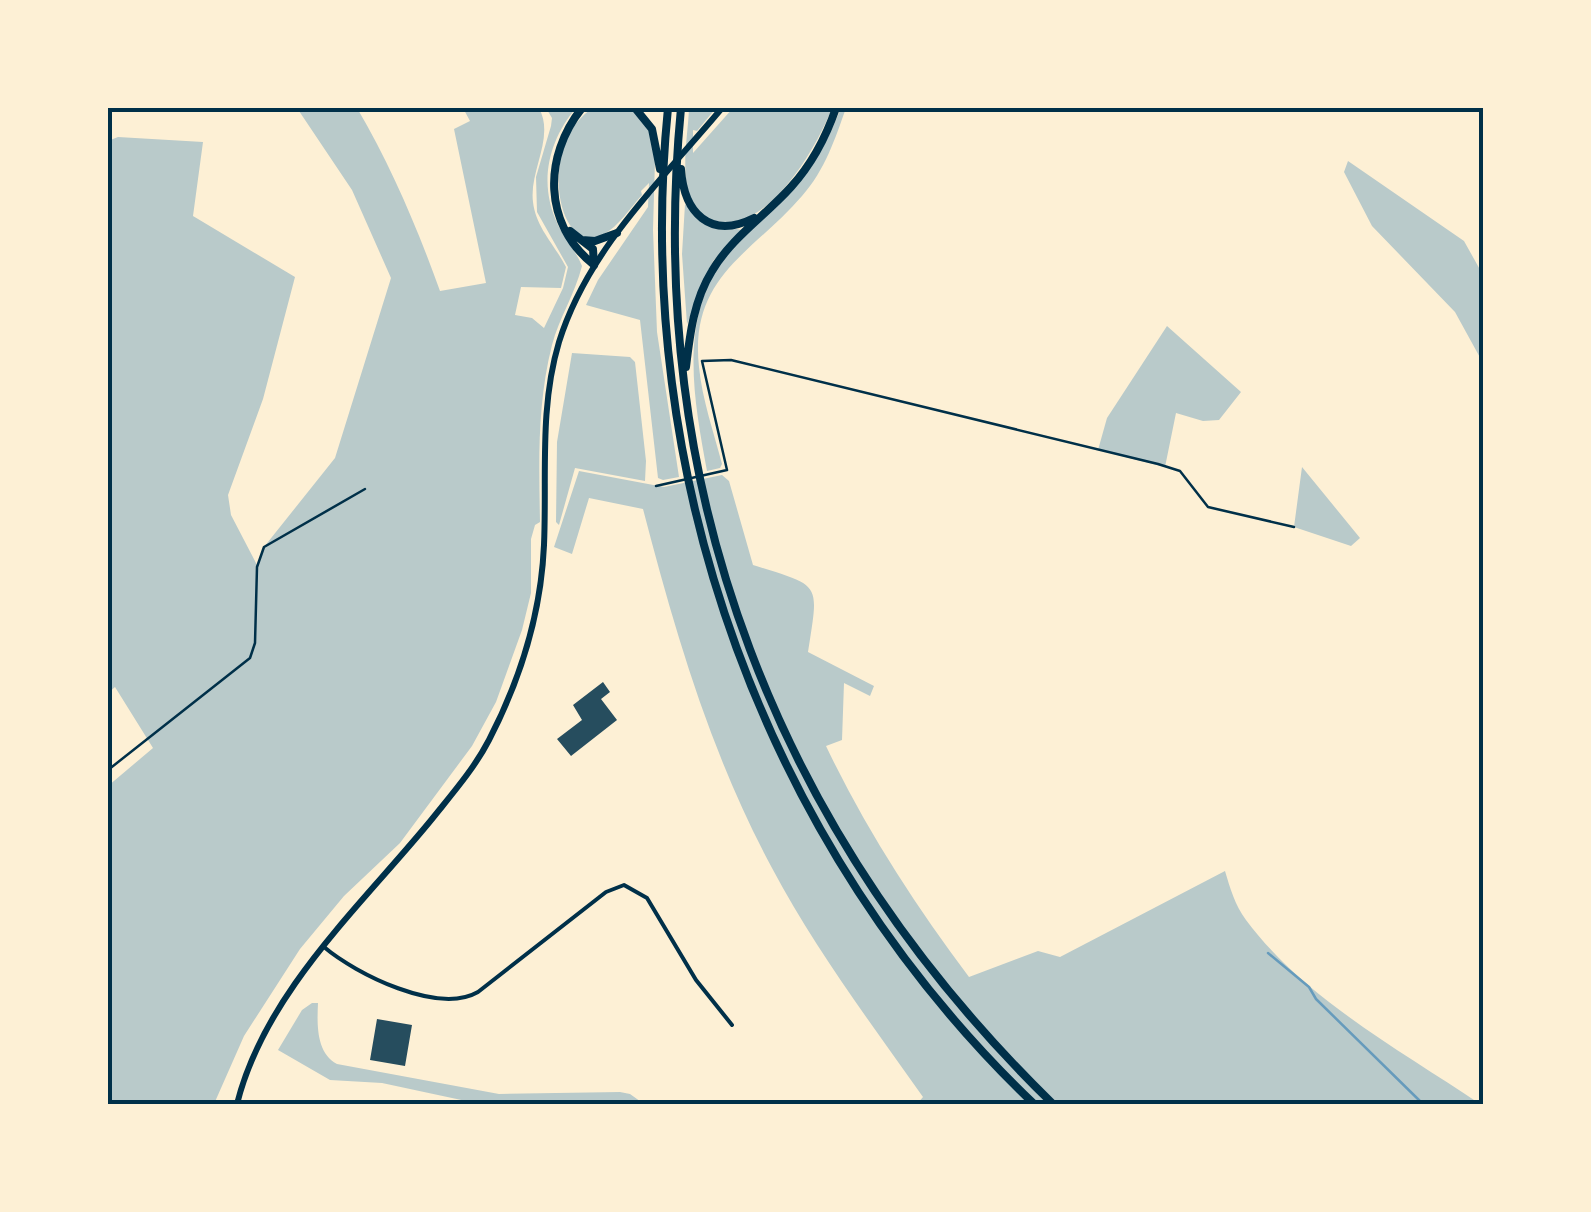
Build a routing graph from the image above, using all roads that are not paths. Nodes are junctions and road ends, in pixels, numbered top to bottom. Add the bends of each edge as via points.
1 (635, 108) edge
2 (668, 108) edge
3 (682, 108) edge
4 (722, 108) edge
5 (836, 108) edge
6 (583, 109) edge
7 (679, 132) junction
8 (662, 188) junction
9 (762, 213) junction
10 (562, 219) junction
11 (616, 233) junction
12 (580, 240) junction
13 (594, 265) junction
14 (684, 386) junction
15 (656, 486) dead end
16 (365, 489) dead end
17 (1294, 526) dead end
18 (108, 770) edge
19 (324, 947) junction
20 (732, 1025) dead end
21 (237, 1104) edge
22 (1034, 1104) edge
23 (1053, 1104) edge

1 - 8 highway via 654,134
2 - 8 highway
3 - 7 highway
4 - 11 main road
5 - 9 highway via 808,166
6 - 10 highway via 559,144 553,171
7 - 9 highway via 682,182 698,215 726,226
7 - 14 highway via 675,246
8 - 22 highway via 664,318 684,469 751,689 804,801 883,930 936,1000
9 - 14 highway via 720,258 702,290
10 - 12 highway
10 - 13 highway via 574,246
11 - 12 highway
11 - 13 main road
12 - 13 highway via 593,250
13 - 19 main road via 560,340 545,422 540,590 515,684 456,790
14 - 23 highway via 731,596 805,777 922,960
15 - 17 lane via 727,470 702,361 731,360 1158,464 1180,471 1208,507
16 - 18 lane via 264,547 251,657
19 - 20 street via 376,982 459,1000 624,885 647,898
19 - 21 main road via 270,1028

